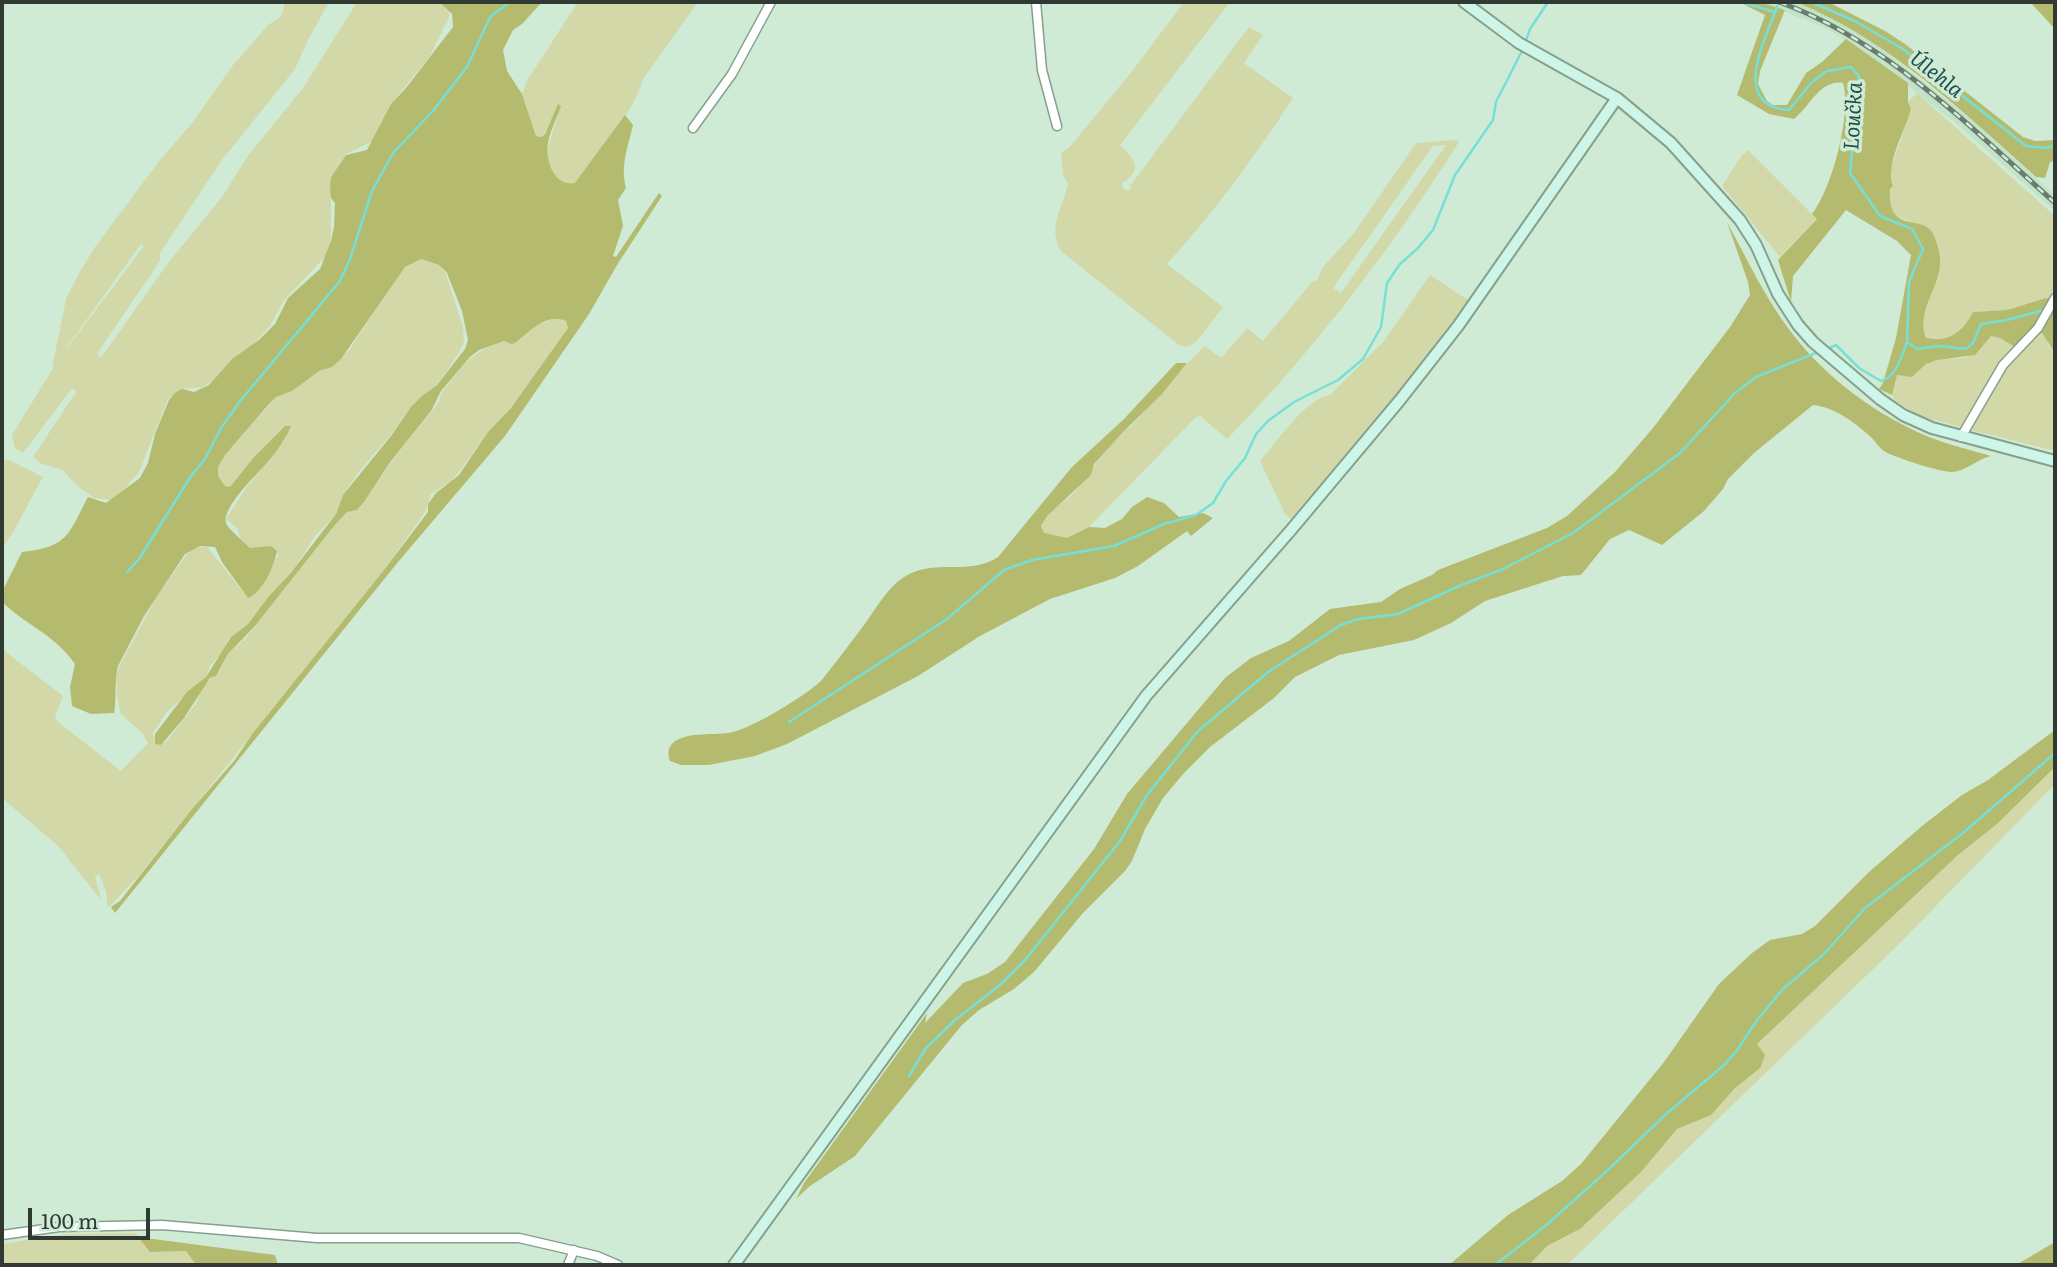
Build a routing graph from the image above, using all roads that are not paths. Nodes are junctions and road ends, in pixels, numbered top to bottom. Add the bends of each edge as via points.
1 (771, 2) edge
2 (1036, 2) edge
3 (1464, 2) edge
4 (1617, 98) junction
5 (1057, 126) dead end
6 (693, 128) dead end
7 (2053, 301) edge
8 (1961, 437) junction
9 (2055, 461) edge
10 (2, 1235) edge
11 (574, 1250) junction
12 (568, 1265) edge
13 (618, 1265) edge
14 (734, 1265) edge

1 - 6 street via 732,74
2 - 5 street via 1042,70
3 - 4 street via 1519,43
4 - 8 street via 1680,152 1740,220 1785,307 1813,342 1891,408
4 - 14 street via 1425,368 1146,696
7 - 8 street via 2031,336 2003,365
8 - 9 street
10 - 11 street via 59,1227 162,1225 317,1238 519,1238
11 - 12 street
11 - 13 street

